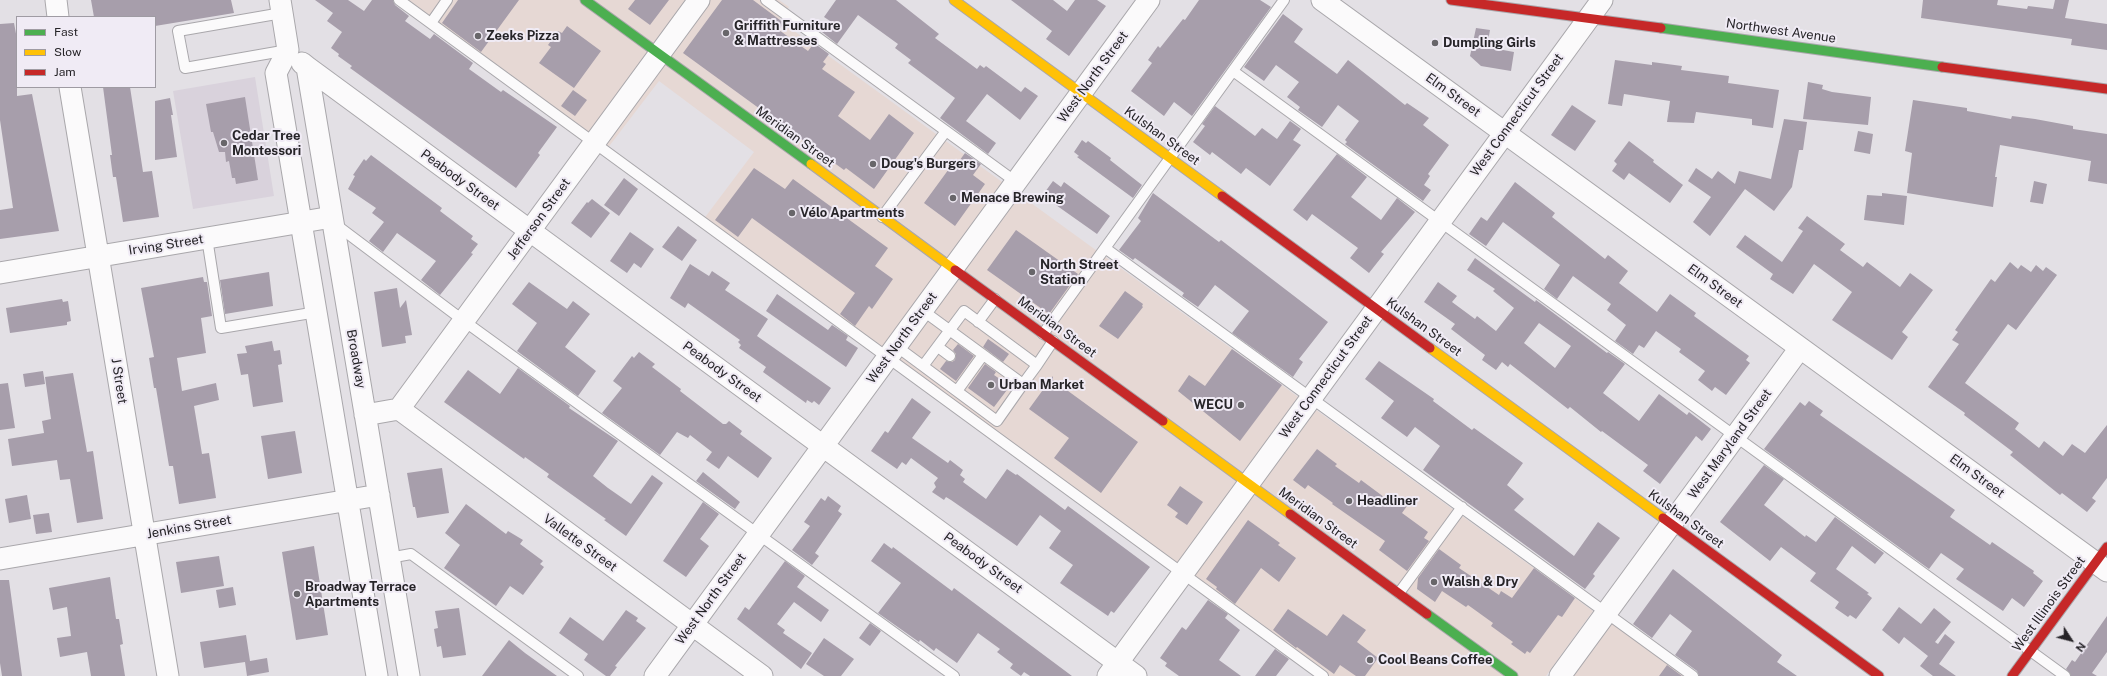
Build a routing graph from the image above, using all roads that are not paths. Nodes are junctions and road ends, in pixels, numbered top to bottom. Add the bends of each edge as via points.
1 (56, 0) edge
2 (399, 0) edge
3 (447, 0) edge
4 (585, 0) edge
5 (699, 0) edge
6 (766, 0) edge
7 (954, 0) edge
8 (1284, 0) edge
9 (1322, 0) edge
10 (1451, 0) edge
11 (1602, 0) edge
12 (1144, 2) edge
13 (281, 7) edge
14 (58, 16) edge
15 (1589, 18) junction
16 (431, 23) junction
17 (288, 50) junction
18 (659, 54) junction
19 (307, 67) junction
20 (1233, 71) junction
21 (70, 88) edge
22 (2107, 89) edge
23 (1081, 93) junction
24 (946, 131) junction
25 (1504, 133) junction
26 (594, 143) junction
27 (1170, 158) junction
28 (1016, 182) junction
29 (882, 217) junction
30 (333, 220) junction
31 (1440, 221) junction
32 (302, 222) junction
33 (530, 231) junction
34 (207, 238) junction
35 (1105, 248) junction
36 (98, 256) junction
37 (953, 268) junction
38 (0, 273) edge
39 (995, 299) junction
40 (1376, 308) junction
41 (922, 310) junction
42 (317, 312) junction
43 (464, 321) junction
44 (978, 322) junction
45 (949, 331) junction
46 (1043, 334) junction
47 (1053, 341) junction
48 (938, 347) junction
49 (1800, 348) junction
50 (892, 352) junction
51 (983, 355) junction
52 (950, 356) dead end
53 (1036, 365) junction
54 (923, 366) junction
55 (1023, 384) junction
56 (957, 391) junction
57 (1311, 397) junction
58 (399, 410) junction
59 (365, 414) junction
60 (1736, 437) junction
61 (823, 446) junction
62 (1248, 483) junction
63 (378, 495) junction
64 (348, 500) junction
65 (1462, 508) junction
66 (1671, 524) junction
67 (144, 534) junction
68 (758, 534) junction
69 (389, 558) junction
70 (0, 559) edge
71 (2103, 560) edge
72 (1182, 573) junction
73 (1399, 594) junction
74 (1607, 613) junction
75 (692, 625) junction
76 (2031, 651) junction
77 (1113, 669) edge
78 (376, 670) edge
79 (168, 676) edge
80 (392, 676) edge
81 (409, 676) edge
82 (578, 676) edge
83 (655, 676) edge
84 (762, 676) edge
85 (954, 676) edge
86 (1136, 676) edge
87 (1323, 676) edge
88 (1512, 676) edge
89 (1560, 676) edge
90 (1693, 676) edge
91 (1879, 676) edge
92 (2012, 676) edge
93 (2065, 676) edge

1 - 14 street
2 - 16 lane
3 - 16 lane
4 - 18 street, Meridian Street
5 - 18 street, Jefferson Street
6 - 24 lane
7 - 23 street, Kulshan Street
8 - 20 lane
9 - 25 street, Elm Street
10 - 15 street, Northwest Avenue
11 - 15 street, West Connecticut Street
12 - 23 street, West North Street
13 - 17 street
13 - 17 lane via 178,31 185,68
15 - 22 street, Northwest Avenue
15 - 25 street, West Connecticut Street
16 - 26 lane
17 - 19 street
17 - 32 street via 276,73
18 - 26 street, Jefferson Street
18 - 29 street, Meridian Street
19 - 30 street, Broadway
19 - 33 street, Peabody Street
20 - 27 lane
20 - 31 lane
21 - 36 street, J Street
23 - 27 street, Kulshan Street
23 - 28 street, West North Street
24 - 28 lane
24 - 29 lane
25 - 31 street, West Connecticut Street
25 - 49 street, Elm Street
26 - 33 street, Jefferson Street
26 - 50 lane
27 - 35 lane
27 - 40 street, Kulshan Street
28 - 37 street, West North Street
29 - 37 street, Meridian Street
30 - 32 street, Irving Street
30 - 43 lane
30 - 59 street, Broadway
31 - 40 street, West Connecticut Street
31 - 60 lane
32 - 34 street, Irving Street
32 - 42 street
33 - 43 street, Jefferson Street
33 - 61 street, Peabody Street
34 - 36 street, Irving Street
34 - 42 lane via 221,328
35 - 46 lane
35 - 57 lane
36 - 38 street, Irving Street
36 - 67 street, J Street
37 - 39 street, Meridian Street
37 - 41 street, West North Street
39 - 44 lane
39 - 46 street, Meridian Street
40 - 57 street, West Connecticut Street
40 - 66 street, Kulshan Street
41 - 45 lane
41 - 50 street, West North Street
42 - 64 street
43 - 58 street, Jefferson Street
43 - 68 lane
44 - 45 lane via 964,311
44 - 53 lane
45 - 48 lane
45 - 51 lane
46 - 47 street, Meridian Street
47 - 53 lane
47 - 62 street, Meridian Street
48 - 52 lane
48 - 54 lane
49 - 60 street, West Maryland Street
49 - 71 street, Elm Street
50 - 54 lane
50 - 61 street, West North Street
50 - 72 lane
51 - 55 lane
51 - 56 lane
53 - 55 lane
54 - 56 lane
55 - 56 lane via 997,421
57 - 62 street, West Connecticut Street
57 - 65 lane
58 - 59 street
58 - 75 street, Vallette Street
59 - 63 street, Broadway
60 - 66 street, West Maryland Street
60 - 76 lane
61 - 68 street, West North Street
61 - 77 street, Peabody Street
62 - 72 street, West Connecticut Street
62 - 73 street, Meridian Street
63 - 64 street, Jenkins Street
63 - 69 street, Broadway
64 - 67 street, Jenkins Street
64 - 78 street
65 - 73 lane
65 - 74 lane
66 - 74 street, West Maryland Street
66 - 91 street, Kulshan Street
67 - 70 street, Jenkins Street
67 - 79 street, J Street
68 - 75 street, West North Street
68 - 85 lane
69 - 81 street, Broadway
69 - 82 lane via 411,554
71 - 76 street, West Illinois Street
72 - 77 street, West Connecticut Street
72 - 87 lane
73 - 88 street, Meridian Street
74 - 89 street, West Maryland Street
74 - 90 lane
75 - 83 street, West North Street
75 - 84 street, Vallette Street
76 - 92 street, West Illinois Street
76 - 93 lane
77 - 86 street, Peabody Street
78 - 80 street

